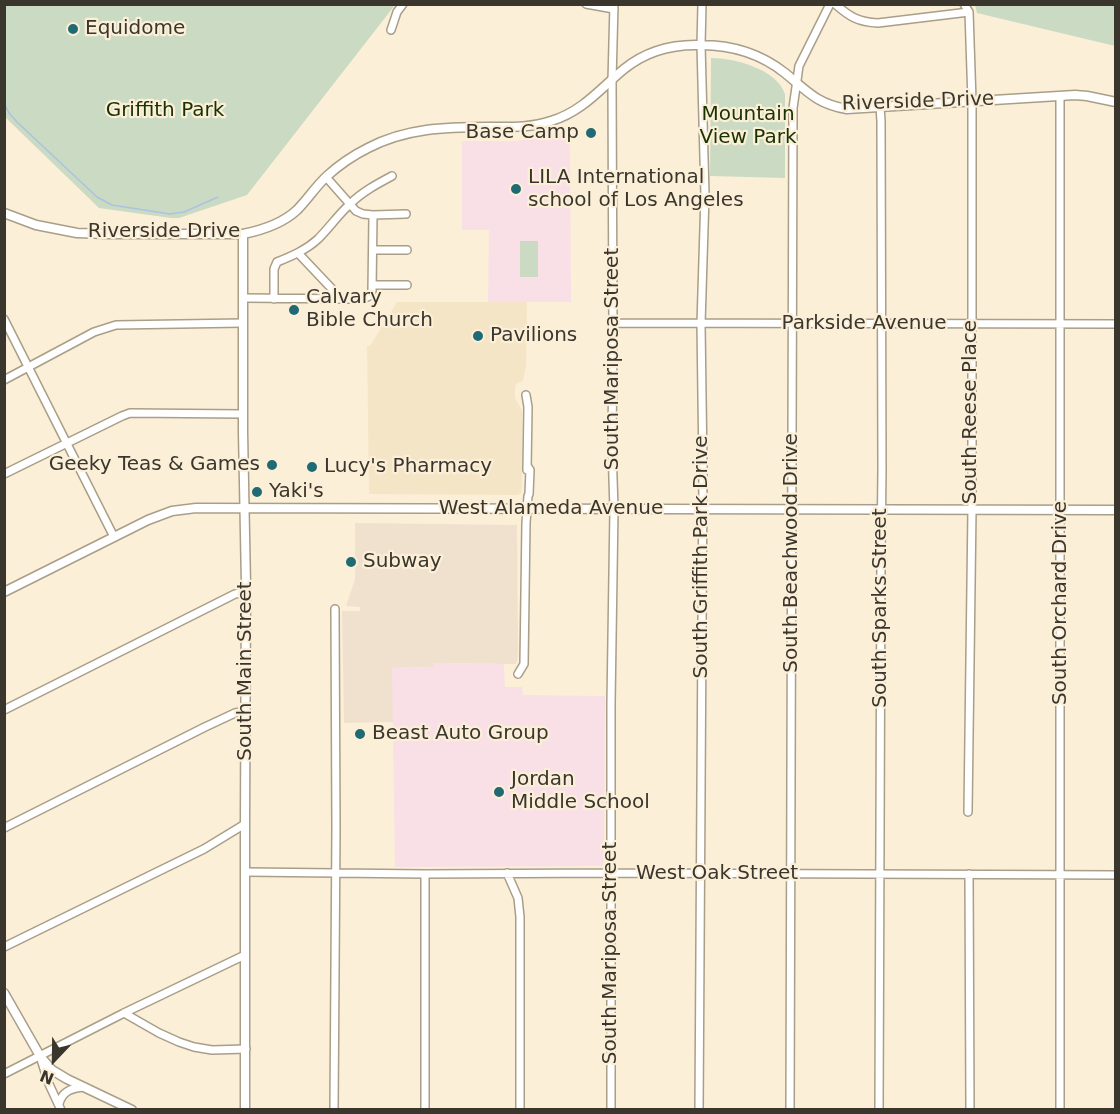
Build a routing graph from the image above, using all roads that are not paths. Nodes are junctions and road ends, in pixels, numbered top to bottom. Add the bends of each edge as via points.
1 (403, 4) edge
2 (586, 4) edge
3 (702, 4) edge
4 (830, 4) edge
5 (835, 4) edge
6 (964, 4) edge
7 (614, 7) edge
8 (969, 12) junction
9 (391, 30) dead end
10 (701, 45) junction
11 (612, 81) junction
12 (796, 84) junction
13 (1060, 96) junction
14 (972, 101) junction
15 (1116, 102) edge
16 (880, 108) junction
17 (392, 176) dead end
18 (326, 177) junction
19 (350, 204) junction
20 (4, 213) edge
21 (406, 214) dead end
22 (373, 215) junction
23 (243, 234) junction
24 (372, 250) junction
25 (407, 250) dead end
26 (298, 253) junction
27 (372, 285) junction
28 (407, 285) dead end
29 (244, 298) junction
30 (274, 298) junction
31 (333, 299) junction
32 (4, 319) edge
33 (243, 323) junction
34 (613, 323) junction
35 (792, 323) junction
36 (702, 324) junction
37 (881, 324) junction
38 (971, 324) junction
39 (1060, 324) junction
40 (1116, 324) edge
41 (29, 368) junction
42 (4, 380) edge
43 (526, 395) dead end
44 (243, 414) junction
45 (66, 443) junction
46 (4, 474) edge
47 (245, 508) junction
48 (527, 509) junction
49 (614, 509) junction
50 (703, 509) junction
51 (792, 509) junction
52 (972, 509) junction
53 (882, 510) junction
54 (1061, 510) junction
55 (1116, 510) edge
56 (114, 537) junction
57 (246, 591) junction
58 (4, 592) edge
59 (335, 609) dead end
60 (518, 674) dead end
61 (4, 710) edge
62 (246, 711) junction
63 (968, 812) dead end
64 (245, 824) junction
65 (4, 828) edge
66 (246, 872) junction
67 (336, 873) junction
68 (507, 873) junction
69 (611, 873) junction
70 (425, 874) junction
71 (700, 874) junction
72 (791, 874) junction
73 (969, 874) junction
74 (880, 875) junction
75 (1116, 875) edge
76 (1061, 876) junction
77 (4, 946) edge
78 (245, 955) junction
79 (4, 993) edge
80 (124, 1013) junction
81 (246, 1049) junction
82 (40, 1056) junction
83 (4, 1074) edge
84 (85, 1087) junction
85 (60, 1107) edge
86 (132, 1110) edge
87 (245, 1110) edge
88 (334, 1110) edge
89 (425, 1110) edge
90 (520, 1110) edge
91 (611, 1110) edge
92 (699, 1110) edge
93 (790, 1110) edge
94 (879, 1110) edge
95 (970, 1110) edge
96 (1060, 1110) edge

1 - 9 street
2 - 7 street
3 - 10 street, South Griffith Park Drive
4 - 12 street, South Beachwood Drive via 799,66
5 - 8 street via 864,22
6 - 8 street
7 - 11 street, South Mariposa Street
8 - 14 street, South Reese Place
10 - 11 main road, Riverside Drive via 660,49 624,69
10 - 12 main road, Riverside Drive via 746,51 772,64
10 - 36 street, South Griffith Park Drive via 705,195
11 - 18 main road, Riverside Drive via 580,107 551,122 411,132 368,148
11 - 34 street, South Mariposa Street
12 - 16 main road, Riverside Drive via 830,105
12 - 35 street, South Beachwood Drive
13 - 14 main road, Riverside Drive
13 - 15 main road, Riverside Drive via 1080,95
13 - 39 street, South Orchard Drive
14 - 16 main road, Riverside Drive
14 - 38 street, South Reese Place
16 - 37 street, South Sparks Street
17 - 19 street
18 - 19 street
18 - 23 main road, Riverside Drive via 290,216
19 - 22 street via 359,213
19 - 26 street via 318,239
20 - 23 main road, Riverside Drive via 36,225 76,232
21 - 22 street
22 - 24 street
23 - 29 main road, South Main Street
24 - 25 street
24 - 27 street
26 - 30 street via 275,265
26 - 31 street via 333,290
27 - 28 street
27 - 31 street via 369,296 363,299
29 - 30 street
29 - 33 main road, South Main Street
30 - 31 street
32 - 41 street
33 - 41 street via 116,325 94,332
33 - 44 main road, South Main Street
34 - 36 street, Parkside Avenue
34 - 49 street, South Mariposa Street
35 - 36 street, Parkside Avenue
35 - 37 street, Parkside Avenue
35 - 51 street, South Beachwood Drive
36 - 50 street, South Griffith Park Drive
37 - 38 street, Parkside Avenue
37 - 53 street, South Sparks Street
38 - 39 street, Parkside Avenue
38 - 52 street, South Reese Place
39 - 40 street, Parkside Avenue
39 - 54 street, South Orchard Drive
41 - 42 street
41 - 45 street
43 - 48 street via 530,470
44 - 45 street via 130,413
44 - 47 main road, South Main Street
45 - 46 street
45 - 56 street
47 - 48 main road, West Alameda Avenue
47 - 56 main road, West Alameda Avenue via 172,511
47 - 57 main road, South Main Street
48 - 49 main road, West Alameda Avenue
48 - 60 street via 524,664
49 - 50 main road, West Alameda Avenue
49 - 69 street, South Mariposa Street
50 - 51 main road, West Alameda Avenue
50 - 71 street, South Griffith Park Drive
51 - 53 main road, West Alameda Avenue
51 - 72 street, South Beachwood Drive
52 - 53 main road, West Alameda Avenue
52 - 54 main road, West Alameda Avenue
52 - 63 street, South Reese Place
53 - 74 street, South Sparks Street
54 - 55 main road, West Alameda Avenue
54 - 76 street, South Orchard Drive
56 - 58 main road, West Alameda Avenue
57 - 61 street
57 - 62 main road, South Main Street
59 - 67 street
62 - 64 main road, South Main Street
62 - 65 street via 205,727
64 - 66 main road, South Main Street
64 - 77 street via 204,849
66 - 67 street, West Oak Street
66 - 78 main road, South Main Street
67 - 70 street, West Oak Street
67 - 88 street
68 - 69 street, West Oak Street
68 - 70 street, West Oak Street
68 - 90 street via 518,898 520,917
69 - 71 street, West Oak Street
69 - 91 street, South Mariposa Street
70 - 89 street
71 - 72 street, West Oak Street
71 - 92 street, South Griffith Park Drive
72 - 74 street, West Oak Street
72 - 93 street, South Beachwood Drive
73 - 74 street, West Oak Street
73 - 76 street, West Oak Street
73 - 95 street
74 - 94 street, South Sparks Street
75 - 76 street, West Oak Street
76 - 96 street, South Orchard Drive
78 - 80 street
78 - 81 main road, South Main Street
79 - 82 main road
80 - 81 street via 194,1047
80 - 82 street
81 - 87 main road, South Main Street
82 - 83 street
82 - 84 main road via 52,1070
82 - 85 street
84 - 85 street via 68,1090 61,1097
84 - 86 main road

